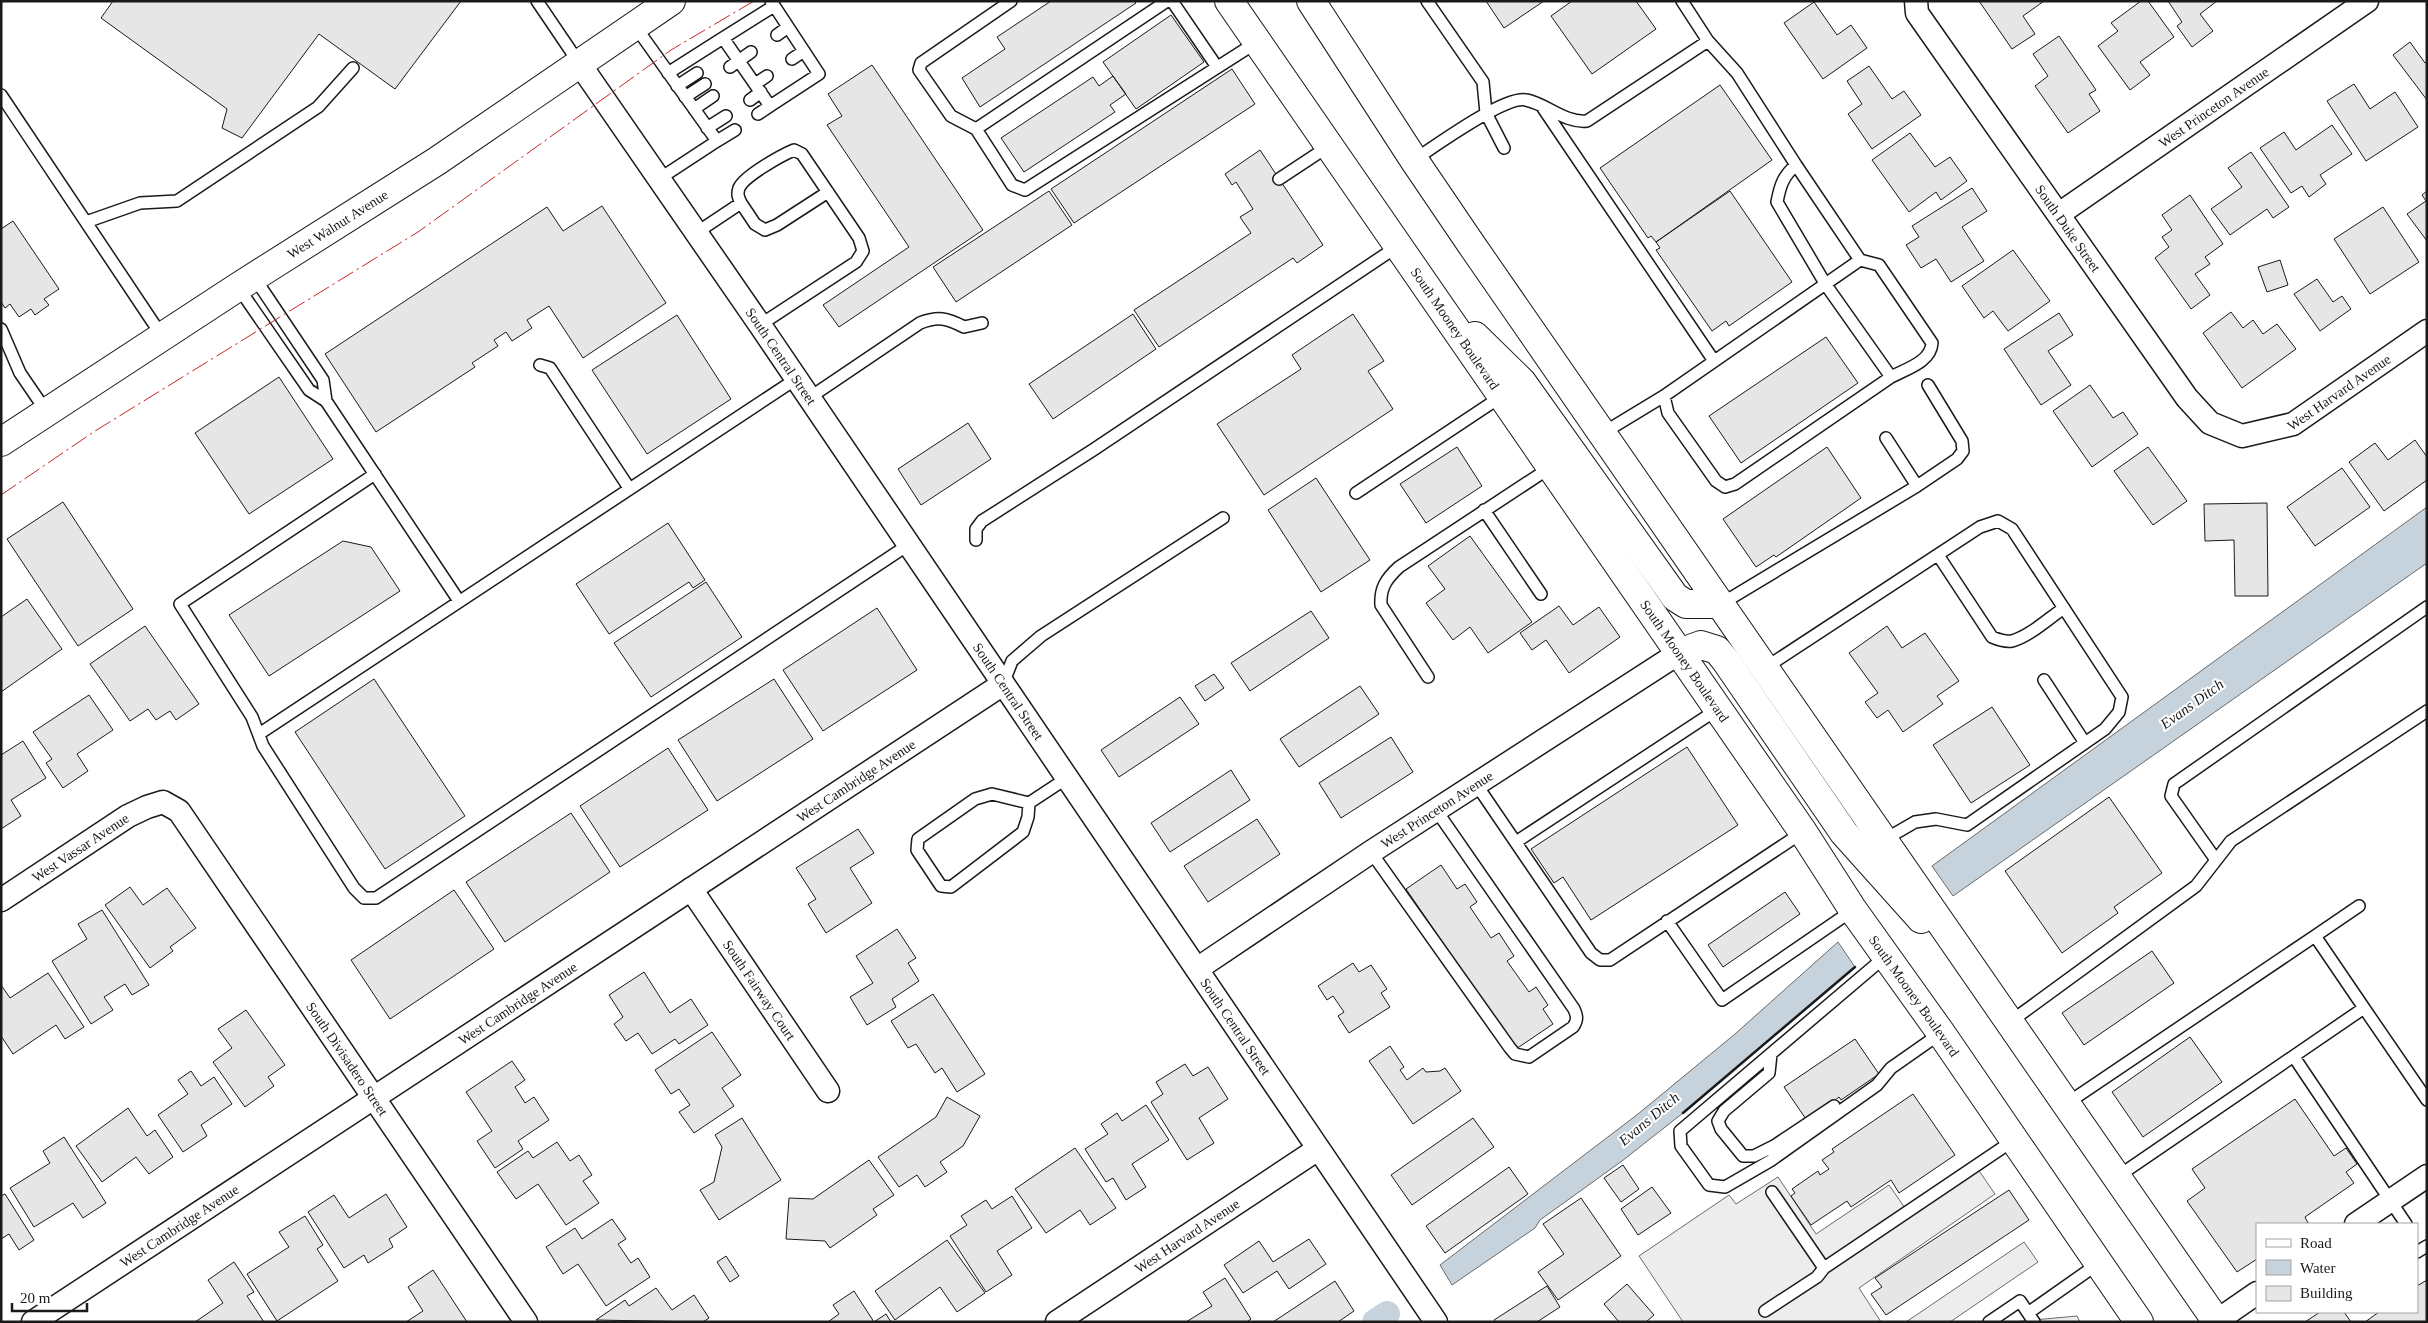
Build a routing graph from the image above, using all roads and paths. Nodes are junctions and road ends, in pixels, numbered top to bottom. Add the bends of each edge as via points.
1 (538, 1) edge
2 (671, 1) edge
3 (1011, 1) edge
4 (1167, 1) edge
5 (1172, 1) edge
6 (1229, 1) edge
7 (1311, 1) edge
8 (1427, 1) edge
9 (1682, 1) edge
10 (1916, 1) edge
11 (2366, 1) edge
12 (772, 4) edge
13 (635, 26) junction
14 (788, 27) junction
15 (777, 35) dead end
16 (723, 38) junction
17 (1708, 40) junction
18 (1257, 42) junction
19 (804, 51) junction
20 (751, 52) dead end
21 (792, 59) dead end
22 (579, 63) junction
23 (734, 64) junction
24 (1217, 67) junction
25 (352, 68) dead end
26 (668, 73) junction
27 (697, 73) dead end
28 (767, 76) dead end
29 (705, 84) dead end
30 (677, 86) junction
31 (758, 88) junction
32 (1, 95) edge
33 (713, 96) dead end
34 (685, 97) junction
35 (750, 100) dead end
36 (770, 106) junction
37 (1543, 108) junction
38 (694, 109) junction
39 (1486, 113) junction
40 (758, 114) dead end
41 (726, 116) dead end
42 (707, 128) junction
43 (976, 129) junction
44 (735, 130) dead end
45 (717, 141) junction
46 (1329, 146) junction
47 (1504, 148) dead end
48 (1414, 160) junction
49 (1796, 165) junction
50 (659, 179) junction
51 (1279, 179) dead end
52 (828, 192) junction
53 (740, 203) junction
54 (2060, 214) junction
55 (86, 222) junction
56 (696, 232) junction
57 (1398, 246) junction
58 (1860, 260) junction
59 (246, 282) junction
60 (1826, 285) junction
61 (982, 323) dead end
62 (760, 325) junction
63 (1, 329) edge
64 (2427, 331) edge
65 (162, 336) junction
66 (1714, 361) junction
67 (540, 365) dead end
68 (1891, 377) junction
69 (796, 379) junction
70 (1928, 385) dead end
71 (1512, 389) junction
72 (1664, 396) junction
73 (809, 398) junction
74 (326, 402) junction
75 (46, 411) junction
76 (1602, 433) junction
77 (2242, 436) joint
78 (1886, 438) dead end
79 (1, 442) edge
80 (1560, 460) junction
81 (375, 474) junction
82 (1917, 486) junction
83 (629, 488) junction
84 (1356, 493) dead end
85 (1484, 510) junction
86 (1222, 518) dead end
87 (976, 540) dead end
88 (908, 545) junction
89 (1938, 555) junction
90 (1541, 594) dead end
91 (459, 601) junction
92 (1721, 604) junction
93 (2427, 607) edge
94 (2064, 608) junction
95 (1679, 653) junction
96 (1765, 668) junction
97 (1428, 677) dead end
98 (2044, 680) dead end
99 (1002, 684) junction
100 (1718, 709) junction
101 (2427, 711) edge
102 (259, 734) junction
103 (2085, 743) junction
104 (1067, 778) junction
105 (1476, 784) junction
106 (163, 802) joint
107 (1029, 802) junction
108 (1436, 810) junction
109 (1803, 832) junction
110 (1884, 840) junction
111 (1516, 842) junction
112 (1371, 852) junction
113 (2216, 860) junction
114 (691, 889) junction
115 (1, 900) edge
116 (2359, 906) dead end
117 (1853, 910) junction
118 (1668, 921) junction
119 (2315, 936) junction
120 (1887, 955) junction
121 (1197, 969) junction
122 (2364, 1008) junction
123 (2004, 1014) junction
124 (1941, 1033) junction
125 (1771, 1054) junction
126 (2294, 1057) junction
127 (1893, 1067) junction
128 (828, 1090) dead end
129 (373, 1096) junction
130 (2427, 1100) edge
131 (2066, 1104) junction
132 (2014, 1140) junction
133 (1318, 1149) junction
134 (2427, 1176) edge
135 (2117, 1177) junction
136 (1772, 1192) dead end
137 (2391, 1200) junction
138 (2357, 1223) edge
139 (2405, 1223) edge
140 (2099, 1264) junction
141 (1824, 1268) junction
142 (2256, 1294) edge
143 (1764, 1311) dead end
144 (2031, 1317) edge
145 (33, 1322) edge
146 (526, 1322) edge
147 (1057, 1322) edge
148 (1436, 1322) edge
149 (1989, 1322) edge
150 (2139, 1322) edge
151 (2216, 1322) edge

1 - 22 lane
2 - 13 main road, West Walnut Avenue
3 - 43 lane via 921,63 919,70 951,116
4 - 43 lane
5 - 24 lane
6 - 18 main road, South Mooney Boulevard
7 - 48 main road
8 - 39 lane via 1483,82
9 - 17 lane
10 - 54 street, South Duke Street via 1917,13
11 - 54 street, West Princeton Avenue
12 - 14 lane
12 - 16 lane
13 - 22 main road, West Walnut Avenue
13 - 26 lane
14 - 15 lane
14 - 19 lane
16 - 23 lane
16 - 26 lane
17 - 37 lane via 1587,121 1576,122
17 - 49 lane via 1737,73
18 - 24 lane
18 - 46 main road, South Mooney Boulevard
19 - 21 lane
19 - 36 lane via 819,74
20 - 23 lane
22 - 50 street, South Central Street
22 - 59 main road, West Walnut Avenue via 437,161
23 - 31 lane via 742,76
24 - 43 lane via 1025,190 1012,185
25 - 55 lane via 318,107 177,201 140,203
26 - 30 lane
27 - 30 lane
28 - 31 lane
29 - 34 lane
30 - 34 lane
31 - 35 lane
31 - 36 lane
32 - 55 lane
33 - 38 lane
34 - 38 lane
36 - 40 lane
37 - 39 lane via 1525,100 1515,100
37 - 66 lane
38 - 42 lane
39 - 47 lane
39 - 48 lane
41 - 42 lane
42 - 45 lane
44 - 45 lane
45 - 50 lane
46 - 51 lane
46 - 57 main road, South Mooney Boulevard
48 - 76 main road
49 - 58 lane
49 - 60 lane via 1786,173 1777,202
50 - 56 street, South Central Street
52 - 53 lane via 765,230 756,224
52 - 53 lane via 802,154 794,150 747,178 740,186
52 - 62 lane via 859,238 863,251 856,262
53 - 56 lane
54 - 77 street, South Duke Street via 2187,398 2210,423
55 - 65 lane
56 - 62 street, South Central Street
57 - 71 main road, South Mooney Boulevard via 1431,294
57 - 87 lane via 982,521 976,529
58 - 60 lane
58 - 68 lane via 1879,265 1932,343 1932,351 1926,358
59 - 65 main road, West Walnut Avenue
59 - 74 lane via 309,390
59 - 74 lane via 323,380
60 - 66 lane
60 - 68 lane
61 - 73 lane via 964,327 947,318 934,317 920,323
62 - 69 street, South Central Street
63 - 75 lane via 20,373
64 - 77 street, West Harvard Avenue via 2294,424
65 - 75 main road, West Walnut Avenue
66 - 72 lane
67 - 83 lane via 550,368
68 - 72 lane via 1736,484 1725,487 1716,481 1668,413
69 - 73 street, South Central Street
69 - 83 lane
70 - 82 lane via 1957,430 1963,451
71 - 80 main road, South Mooney Boulevard
71 - 84 lane
72 - 76 lane
73 - 88 street, South Central Street
74 - 81 lane
75 - 79 main road, West Walnut Avenue
76 - 92 main road
78 - 82 lane
80 - 85 lane
80 - 92 main road via 1675,597 1686,604
80 - 95 main road, South Mooney Boulevard
81 - 91 lane
81 - 102 lane via 180,604 252,717
82 - 92 lane
83 - 91 lane
85 - 90 lane
85 - 97 lane via 1399,567 1380,591 1381,605
86 - 99 lane via 1041,636 1012,660
88 - 99 street, South Central Street
88 - 102 lane via 376,898 364,898 354,888
89 - 94 lane via 1980,527 1998,521 2012,529
89 - 94 lane via 1992,637 2003,641 2016,639
89 - 96 lane
91 - 102 lane
92 - 96 main road
93 - 113 lane via 2174,784 2171,796
94 - 103 lane via 2122,697 2119,712 2105,729
95 - 100 main road, South Mooney Boulevard
95 - 105 street, West Princeton Avenue
95 - 123 main road via 1701,645 1717,650 1844,833
96 - 110 main road
98 - 103 lane
99 - 104 street, South Central Street
99 - 114 street, West Cambridge Avenue
100 - 109 main road, South Mooney Boulevard
100 - 111 lane
101 - 113 lane via 2231,841
103 - 110 lane via 1967,824 1936,819 1915,822
104 - 107 lane
104 - 121 street, South Central Street
105 - 108 street, West Princeton Avenue
105 - 111 lane
106 - 115 street, West Vassar Avenue via 128,816
106 - 129 street, South Divisadero Street via 179,811 194,831
107 - 107 lane via 992,794 975,799 918,840 917,850 941,886 952,887 1023,832
108 - 112 street, West Princeton Avenue
108 - 112 lane via 1577,1016 1573,1027 1529,1057 1515,1054 1510,1048
109 - 117 main road, South Mooney Boulevard
109 - 118 lane
110 - 123 main road
111 - 118 lane via 1591,952 1600,960 1610,960
112 - 121 street, West Princeton Avenue
113 - 123 lane via 2196,886
114 - 128 street, South Fairway Court
114 - 129 street, West Cambridge Avenue
116 - 119 lane
117 - 118 lane via 1722,1000
117 - 120 main road, South Mooney Boulevard
119 - 122 lane
119 - 131 lane
120 - 124 main road, South Mooney Boulevard
120 - 125 lane
121 - 133 street, South Central Street
122 - 126 lane
122 - 130 lane
123 - 131 main road
124 - 127 lane
124 - 132 main road, South Mooney Boulevard
125 - 127 lane via 1769,1073 1718,1121 1743,1156 1754,1156 1774,1146
125 - 127 lane via 1680,1131 1681,1146 1709,1185 1725,1187 1770,1160 1877,1085
126 - 135 lane
126 - 137 lane
129 - 145 street, West Cambridge Avenue
129 - 146 street, South Divisadero Street
131 - 135 main road
132 - 140 main road, South Mooney Boulevard
132 - 141 lane
133 - 147 street, West Harvard Avenue
133 - 148 street, South Central Street
134 - 137 street
135 - 151 main road
136 - 141 lane
137 - 138 street
137 - 139 lane
140 - 144 lane
140 - 150 main road, South Mooney Boulevard
141 - 143 lane
142 - 151 street
144 - 149 lane via 2020,1301

